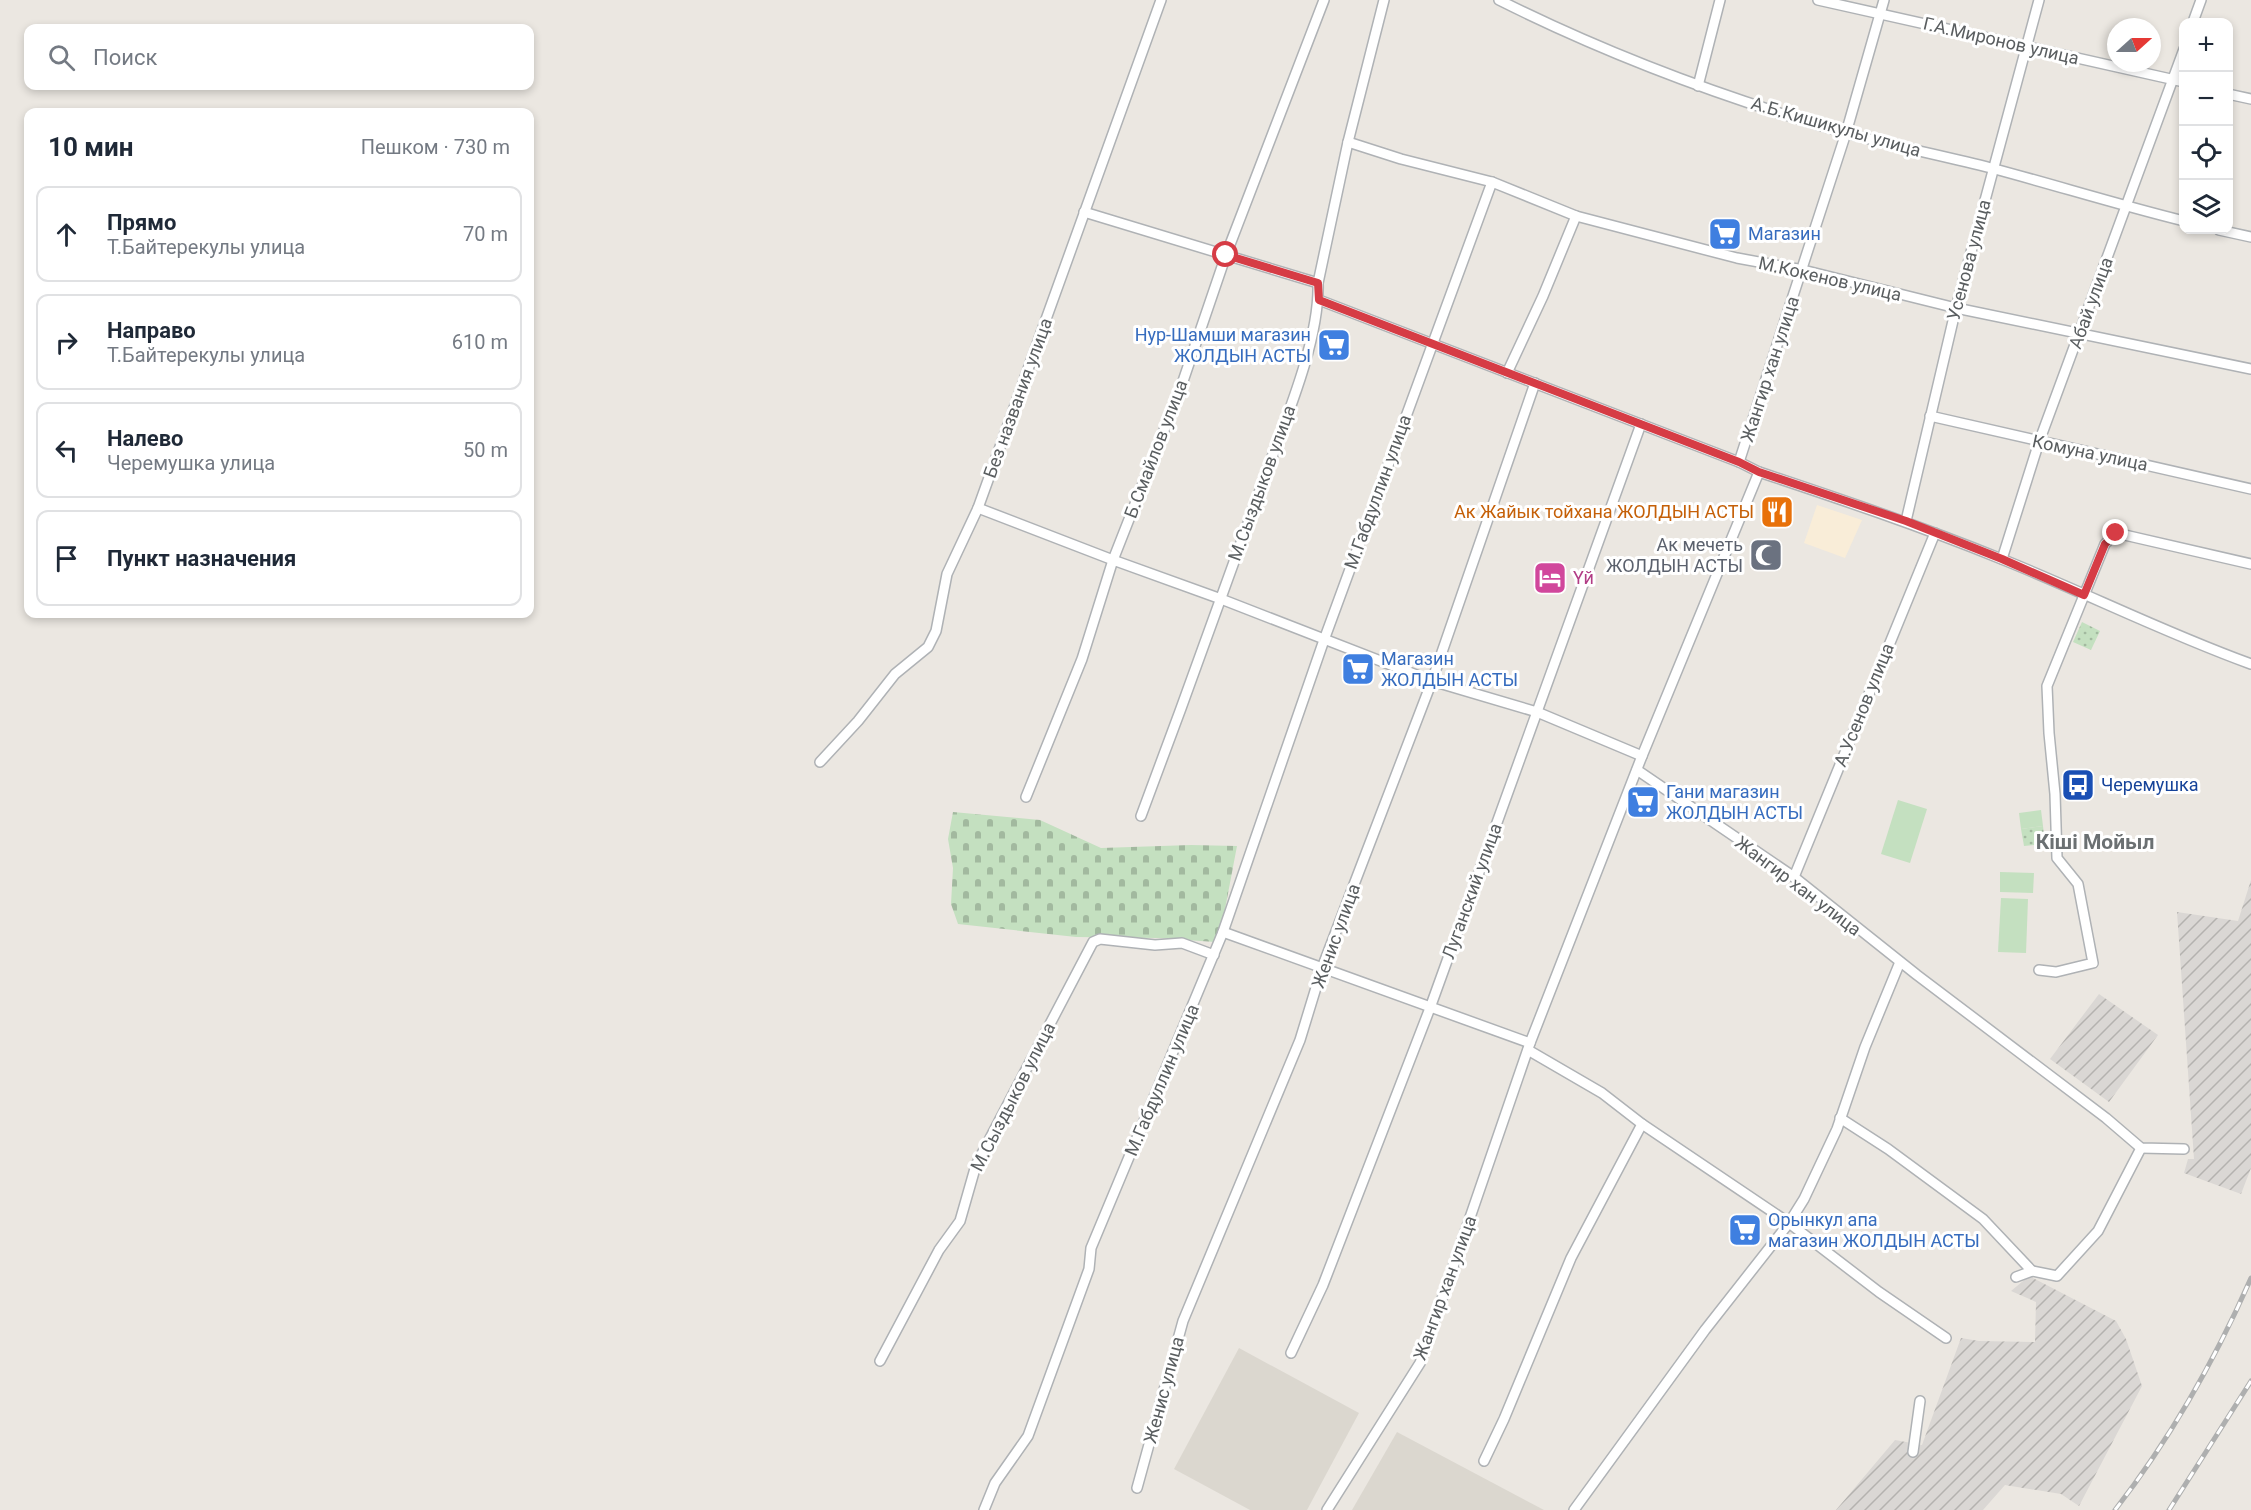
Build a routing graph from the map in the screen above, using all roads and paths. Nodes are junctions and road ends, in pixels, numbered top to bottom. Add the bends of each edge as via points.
1 (1161, 0) edge
2 (1324, 0) edge
3 (1384, 0) edge
4 (1499, 0) edge
5 (1720, 0) edge
6 (1818, 0) edge
7 (1884, 0) edge
8 (2039, 0) edge
9 (2201, 0) edge
10 (1881, 14) junction
11 (2194, 18) edge
12 (2025, 46) junction
13 (2179, 63) edge
14 (2173, 79) junction
15 (2179, 81) edge
16 (1698, 86) junction
17 (2233, 95) edge
18 (2251, 99) edge
19 (1846, 133) junction
20 (1348, 142) junction
21 (1992, 169) junction
22 (1492, 183) junction
23 (2126, 207) junction
24 (1084, 212) junction
25 (1576, 216) junction
26 (2179, 220) edge
27 (2233, 233) edge
28 (2251, 237) edge
29 (1226, 255) junction
30 (1803, 270) junction
31 (1318, 283) junction
32 (1319, 300) junction
33 (1956, 308) junction
34 (2080, 332) junction
35 (1432, 344) junction
36 (2251, 369) edge
37 (1507, 373) junction
38 (1535, 383) junction
39 (1930, 416) junction
40 (1641, 424) junction
41 (2039, 442) junction
42 (1739, 462) junction
43 (1759, 472) junction
44 (2251, 489) edge
45 (978, 508) junction
46 (1906, 521) junction
47 (1935, 532) junction
48 (2002, 559) junction
49 (1113, 560) junction
50 (2251, 564) edge
51 (2084, 595) junction
52 (1221, 599) junction
53 (1324, 640) junction
54 (2251, 664) edge
55 (1432, 681) junction
56 (1537, 712) junction
57 (1642, 756) junction
58 (820, 762) dead end
59 (1637, 770) junction
60 (1026, 797) dead end
61 (1141, 816) dead end
62 (1794, 877) junction
63 (1223, 932) junction
64 (1214, 955) junction
65 (1900, 962) junction
66 (1322, 968) junction
67 (2040, 970) dead end
68 (1430, 1008) junction
69 (1529, 1046) junction
70 (1840, 1118) junction
71 (1642, 1124) junction
72 (2141, 1148) junction
73 (2184, 1149) dead end
74 (1789, 1223) junction
75 (2032, 1271) junction
76 (2016, 1277) dead end
77 (1946, 1338) dead end
78 (1291, 1353) dead end
79 (880, 1361) dead end
80 (1920, 1401) dead end
81 (1913, 1452) dead end
82 (1484, 1461) dead end
83 (1137, 1488) dead end
84 (984, 1510) edge
85 (1327, 1510) edge
86 (1574, 1510) edge

1 - 24 street, Без названия улица
2 - 29 street, Б.Смайлов улица
3 - 20 street, М.Сыздыков улица
4 - 16 street, А.Б.Кишикулы улица
5 - 16 street
6 - 10 street, Г.А.Миронов улица
7 - 10 street, Жангир хан улица
8 - 12 street, Усенова улица
9 - 11 street
10 - 12 street, Г.А.Миронов улица
10 - 19 street, Жангир хан улица
12 - 14 street, Г.А.Миронов улица
12 - 21 street, Усенова улица
13 - 14 street, Абай улица
14 - 15 street, Г.А.Миронов улица
14 - 23 street, Абай улица
16 - 19 street, А.Б.Кишикулы улица
17 - 18 street
19 - 21 street, А.Б.Кишикулы улица
19 - 30 street, Жангир хан улица
20 - 22 street, М.Кокенов улица
20 - 31 street, М.Сыздыков улица
21 - 23 street, А.Б.Кишикулы улица
21 - 33 street, Усенова улица
22 - 25 street, М.Кокенов улица
22 - 35 street, М.Габдуллин улица
23 - 26 street, А.Б.Кишикулы улица
23 - 34 street, Абай улица
24 - 29 street
24 - 45 street, Без названия улица
25 - 30 street, М.Кокенов улица via 1737,258
25 - 37 street
27 - 28 street
29 - 31 street
29 - 49 street, Б.Смайлов улица via 1181,387
30 - 33 street, М.Кокенов улица
30 - 42 street, Жангир хан улица
31 - 32 street, М.Сыздыков улица
32 - 35 street
32 - 52 street, М.Сыздыков улица via 1307,356
33 - 34 street, М.Кокенов улица
33 - 39 street, Усенова улица
34 - 36 street, М.Кокенов улица
34 - 41 street, Абай улица
35 - 37 street
35 - 53 street, М.Габдуллин улица
37 - 38 street
38 - 40 street
38 - 55 street, Женис улица
39 - 41 street, Комуна улица
39 - 46 street, Усенова улица
40 - 42 street
40 - 56 street, Луганский улица
41 - 44 street, Комуна улица
41 - 48 street, Абай улица
42 - 43 street
43 - 46 street
43 - 57 street, Жангир хан улица
45 - 49 street
45 - 58 street, Без названия улица via 948,574 936,631 927,647 895,674
46 - 47 street
47 - 48 street
47 - 62 street, А.Усенов улица
48 - 51 street
49 - 52 street
49 - 60 street, Б.Смайлов улица via 1082,659
50 - 51 street via 2116,533 2105,544
51 - 54 street
51 - 67 street via 2047,686 2057,858 2078,884 2093,963 2056,972
52 - 53 street
52 - 61 street, М.Сыздыков улица
53 - 55 street
53 - 63 street, М.Габдуллин улица
55 - 56 street
55 - 66 street, Женис улица
56 - 57 street
56 - 68 street, Луганский улица
57 - 59 street, Жангир хан улица
59 - 62 street, Жангир хан улица
59 - 69 street, Жангир хан улица
62 - 65 street, Жангир хан улица
63 - 64 street, М.Габдуллин улица
63 - 66 street
64 - 79 street, М.Сыздыков улица via 1182,943 1155,945 1100,939 1093,942 975,1165 960,1221 939,1250
64 - 84 street, М.Габдуллин улица via 1091,1248 1089,1269 1028,1436 995,1483
65 - 70 street
65 - 72 street, Жангир хан улица
66 - 68 street
66 - 83 street, Женис улица via 1300,1040 1183,1321
68 - 69 street
68 - 78 street, Луганский улица via 1323,1285
69 - 71 street
69 - 85 street, Жангир хан улица via 1420,1363
70 - 74 street via 1804,1199
70 - 75 street via 1983,1219
71 - 74 street
71 - 82 street via 1571,1258
72 - 73 street
72 - 75 street via 2098,1231 2057,1276
74 - 77 street
74 - 86 street via 1705,1330
75 - 76 street
80 - 81 street

